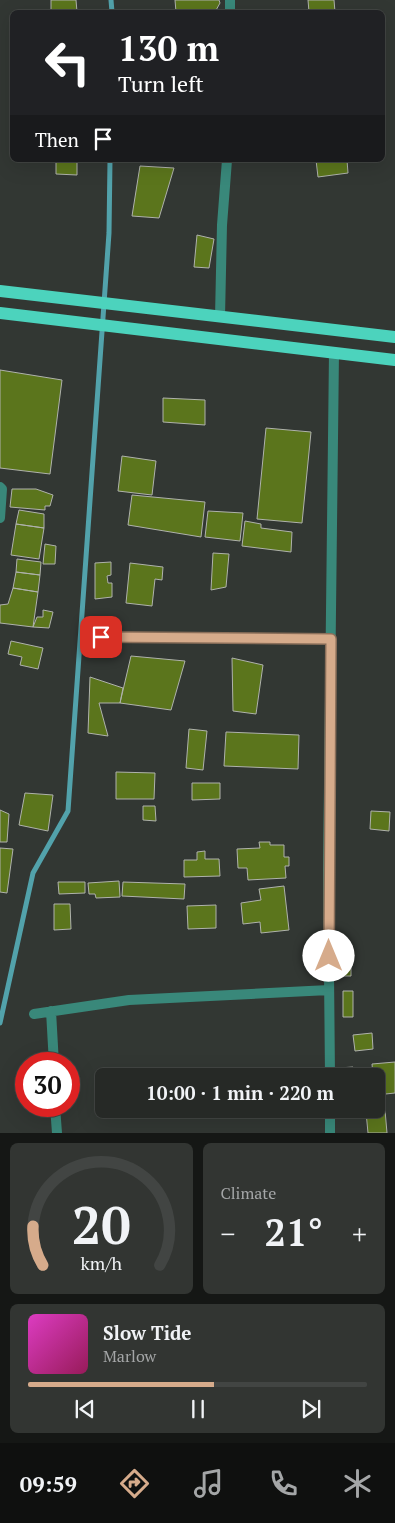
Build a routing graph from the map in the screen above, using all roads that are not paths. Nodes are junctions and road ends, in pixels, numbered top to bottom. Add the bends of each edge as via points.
1 (227, 162) edge
2 (0, 290) edge
3 (0, 313) edge
4 (220, 317) junction
5 (395, 337) edge
6 (334, 352) junction
7 (395, 360) edge
8 (0, 487) edge
9 (0, 518) edge
10 (101, 637) dead end
11 (331, 639) junction
12 (329, 990) junction
13 (51, 1011) junction
14 (34, 1014) dead end
15 (53, 1052) edge
16 (330, 1068) edge
17 (56, 1117) edge
18 (330, 1118) edge
19 (57, 1133) edge
20 (330, 1133) edge

1 - 4 street
2 - 4 main road
3 - 6 main road
4 - 5 main road
6 - 7 main road
6 - 11 street
8 - 9 street
10 - 11 street
11 - 12 street
12 - 13 street via 128,1000
12 - 16 street
13 - 14 street
13 - 15 street
17 - 19 street
18 - 20 street

